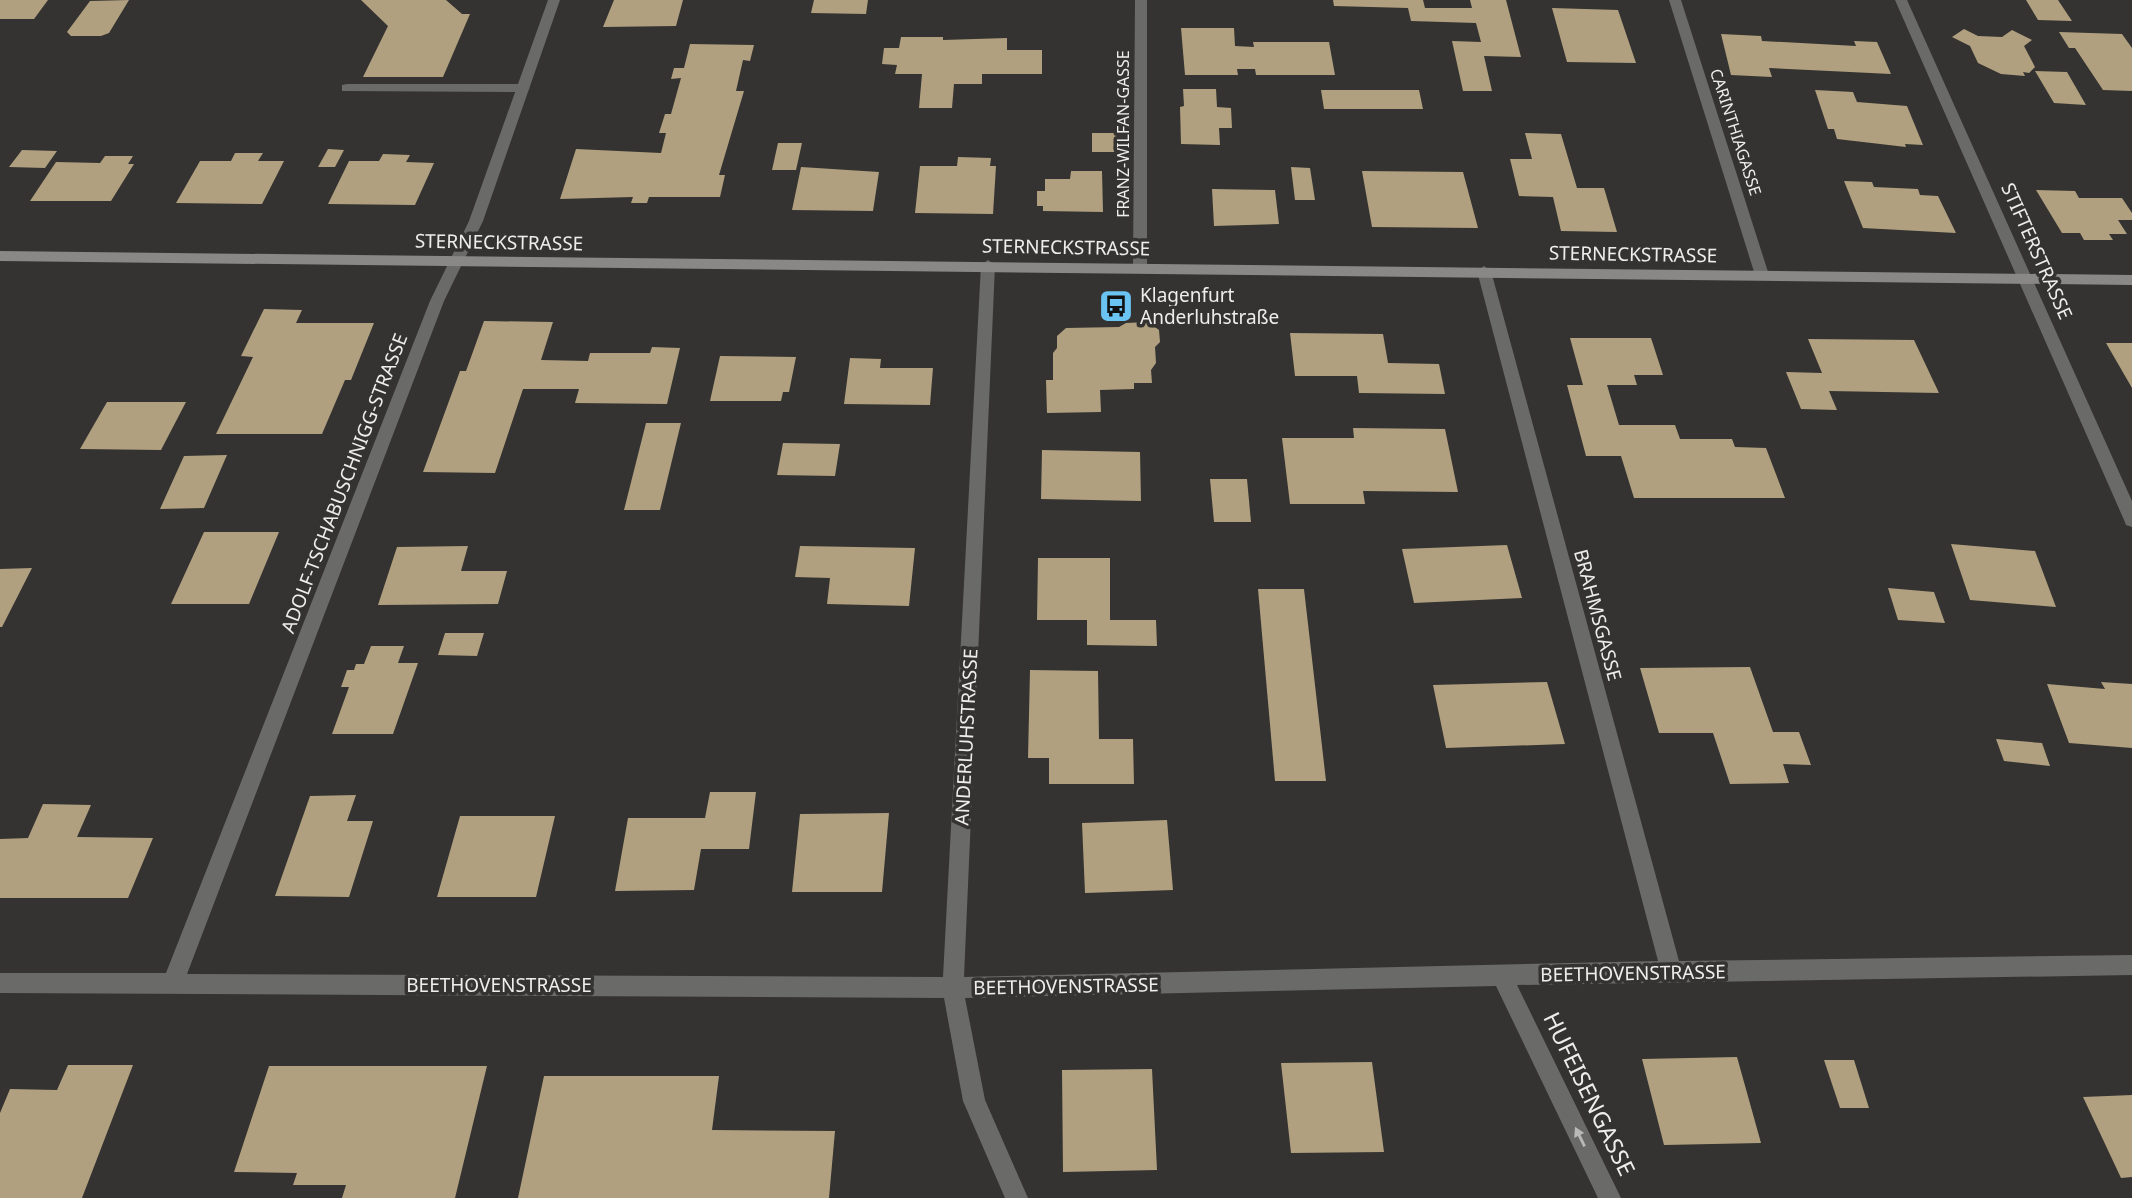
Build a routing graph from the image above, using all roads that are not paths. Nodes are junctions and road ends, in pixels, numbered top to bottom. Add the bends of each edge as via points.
1 (554, 0) edge
2 (1142, 0) edge
3 (1675, 0) edge
4 (1901, 0) edge
5 (347, 88) dead end
6 (524, 88) junction
7 (0, 256) edge
8 (456, 261) junction
9 (988, 265) junction
10 (1140, 268) junction
11 (1484, 271) junction
12 (1762, 275) junction
13 (2027, 278) junction
14 (2132, 280) edge
15 (2132, 520) edge
16 (2132, 965) edge
17 (1671, 971) junction
18 (1503, 976) junction
19 (0, 983) edge
20 (173, 983) junction
21 (953, 988) junction
22 (1017, 1198) edge
23 (1610, 1198) edge

1 - 6 street, ADOLF-TSCHABUSCHNIGG-STRASSE
2 - 10 street, FRANZ-WILFAN-GASSE
3 - 12 street, CARINTHIAGASSE
4 - 13 street, STIFTERSTRASSE
5 - 6 street
6 - 8 street, ADOLF-TSCHABUSCHNIGG-STRASSE via 476,221
7 - 8 street, STERNECKSTRASSE
8 - 9 street, STERNECKSTRASSE
8 - 20 street, ADOLF-TSCHABUSCHNIGG-STRASSE
9 - 10 street, STERNECKSTRASSE
9 - 21 street, ANDERLUHSTRASSE
10 - 11 street, STERNECKSTRASSE
11 - 12 street, STERNECKSTRASSE
11 - 17 street, BRAHMSGASSE
12 - 13 street, STERNECKSTRASSE
13 - 14 street, STERNECKSTRASSE
13 - 15 street, STIFTERSTRASSE
16 - 17 street, BEETHOVENSTRASSE
17 - 18 street, BEETHOVENSTRASSE
18 - 21 street, BEETHOVENSTRASSE
23 -> 18 street, HUFEISENGASSE
19 - 20 street, BEETHOVENSTRASSE
20 - 21 street, BEETHOVENSTRASSE
21 - 22 street, ANDERLUHSTRASSE via 974,1101

